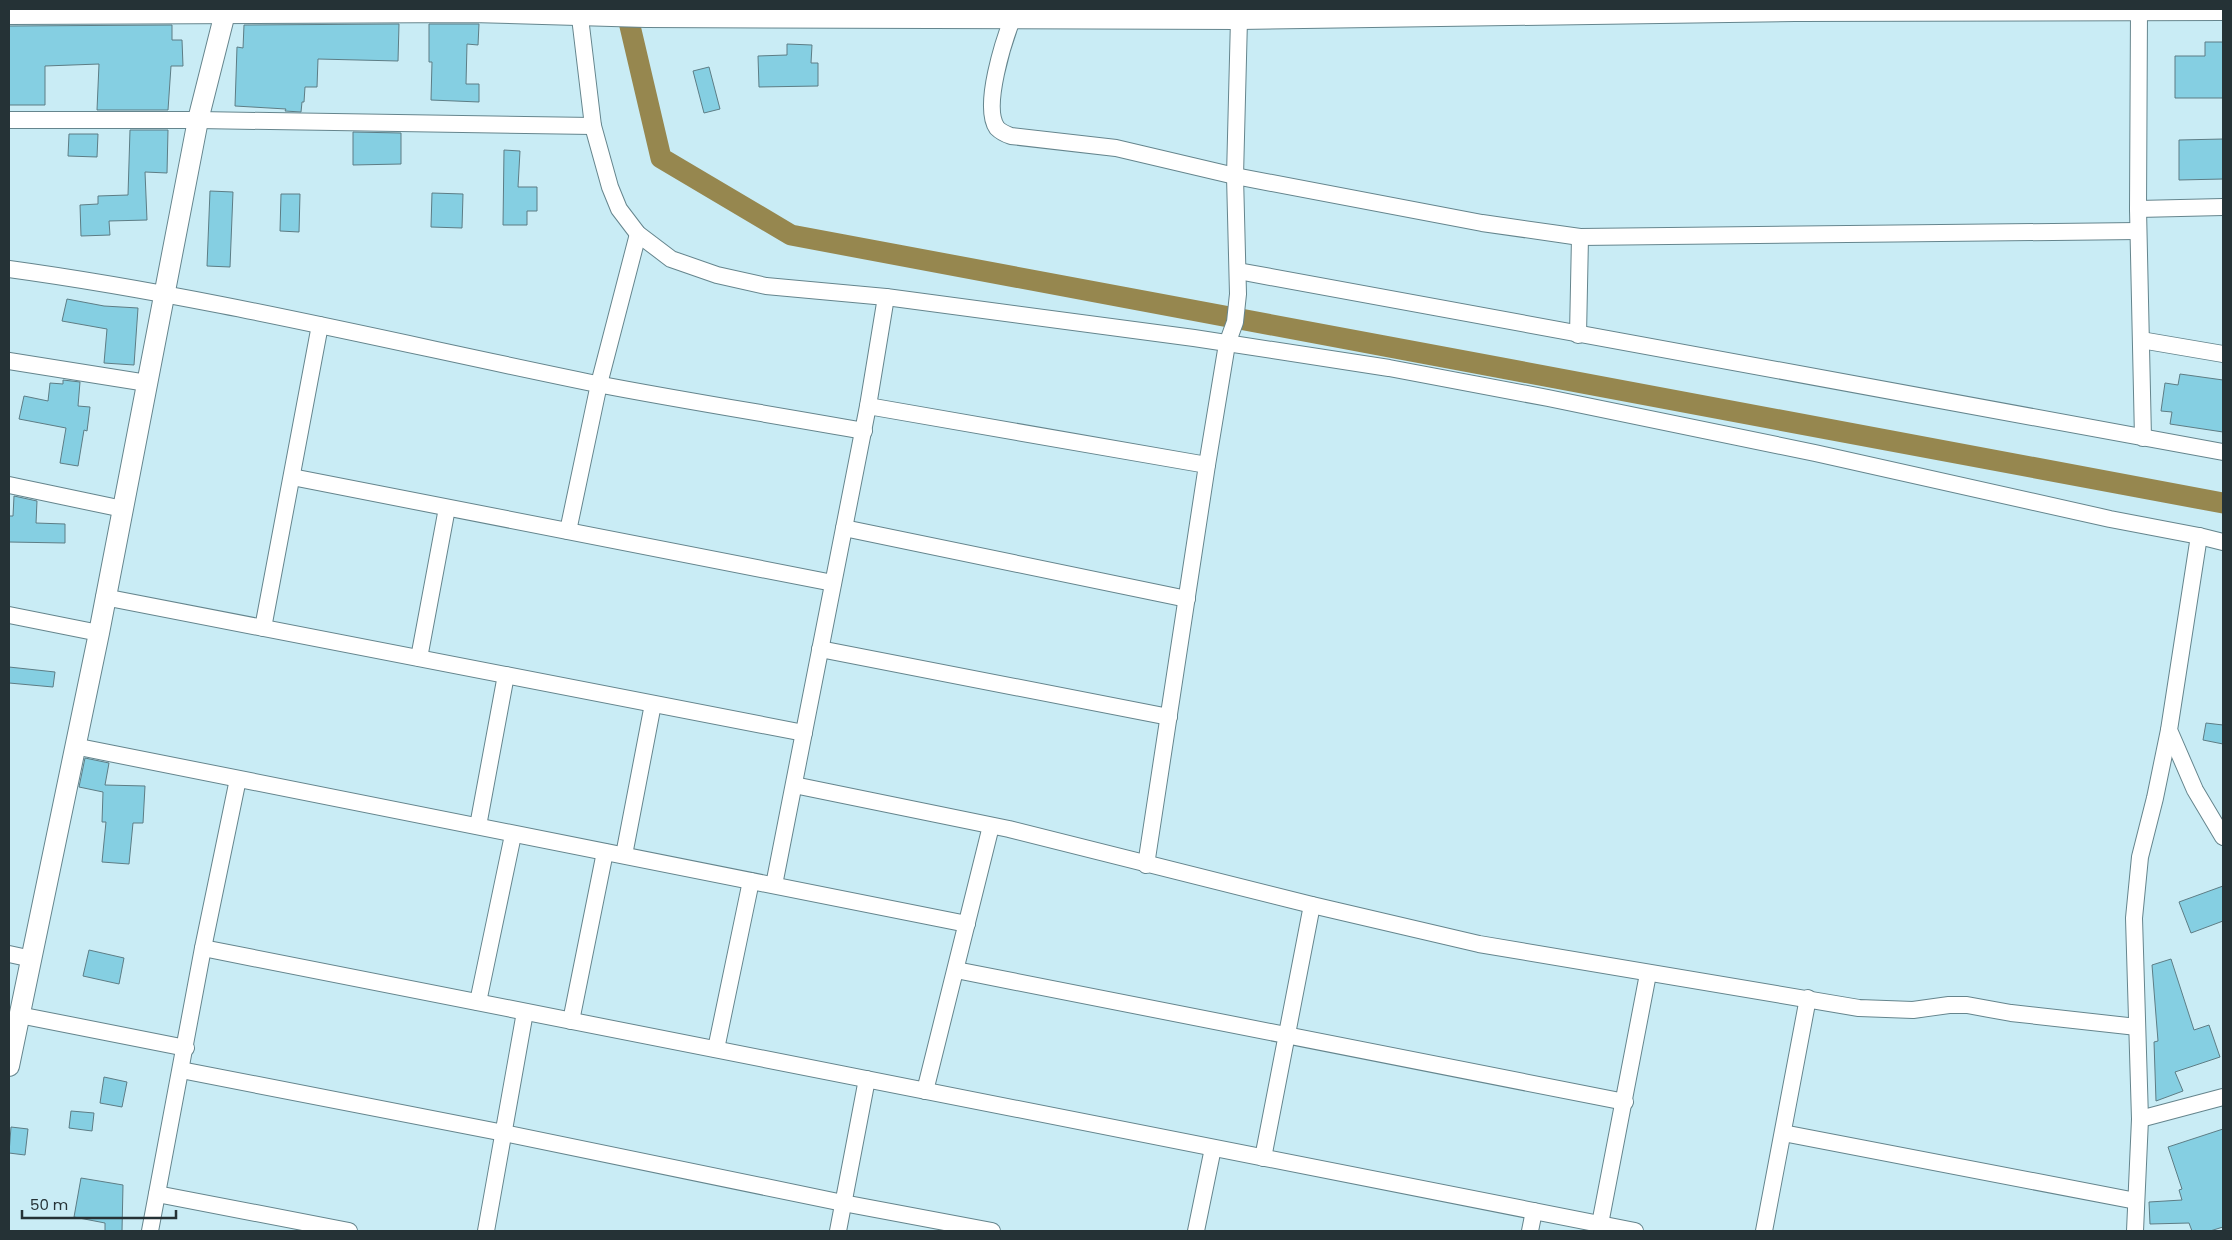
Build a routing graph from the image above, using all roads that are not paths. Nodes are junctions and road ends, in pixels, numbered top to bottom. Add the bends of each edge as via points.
1 (1962, 9) edge
2 (2166, 9) edge
3 (385, 10) edge
4 (1795, 10) edge
5 (2139, 10) edge
6 (2223, 10) edge
7 (51, 11) edge
8 (579, 12) edge
9 (1451, 12) edge
10 (225, 13) junction
11 (682, 13) edge
12 (844, 13) edge
13 (1186, 13) edge
14 (9, 14) edge
15 (1013, 17) junction
16 (1239, 19) junction
17 (9, 120) edge
18 (198, 120) junction
19 (593, 126) junction
20 (1235, 176) junction
21 (2223, 207) edge
22 (2138, 209) junction
23 (2138, 231) junction
24 (638, 234) junction
25 (1580, 237) junction
26 (9, 269) edge
27 (1238, 271) junction
28 (164, 295) junction
29 (886, 296) junction
30 (320, 325) junction
31 (1578, 335) junction
32 (2141, 340) junction
33 (1227, 344) junction
34 (2223, 354) edge
35 (9, 361) edge
36 (147, 383) junction
37 (599, 384) junction
38 (868, 406) junction
39 (864, 431) junction
40 (2143, 438) junction
41 (2223, 452) edge
42 (1207, 465) junction
43 (292, 477) junction
44 (9, 485) edge
45 (447, 508) junction
46 (123, 509) junction
47 (844, 528) junction
48 (568, 532) junction
49 (2199, 536) junction
50 (2223, 542) edge
51 (833, 583) junction
52 (104, 597) junction
53 (1187, 599) junction
54 (9, 615) edge
55 (263, 628) junction
56 (98, 633) junction
57 (820, 649) junction
58 (419, 658) junction
59 (506, 675) junction
60 (653, 704) junction
61 (1169, 717) junction
62 (2169, 730) junction
63 (804, 733) junction
64 (74, 746) junction
65 (238, 779) junction
66 (794, 785) junction
67 (478, 826) junction
68 (991, 826) junction
69 (513, 834) junction
70 (2223, 837) edge
71 (605, 852) junction
72 (624, 855) junction
73 (1146, 865) junction
74 (751, 881) junction
75 (774, 885) junction
76 (1312, 905) junction
77 (967, 924) junction
78 (203, 948) junction
79 (9, 954) edge
80 (32, 959) junction
81 (956, 970) junction
82 (1648, 974) junction
83 (1808, 998) junction
84 (478, 1002) junction
85 (525, 1012) junction
86 (19, 1015) junction
87 (571, 1021) junction
88 (2137, 1027) junction
89 (1288, 1036) junction
90 (186, 1048) junction
91 (716, 1050) junction
92 (9, 1066) edge
93 (181, 1070) junction
94 (867, 1079) junction
95 (925, 1091) junction
96 (2223, 1097) edge
97 (1625, 1102) junction
98 (2140, 1119) junction
99 (504, 1133) junction
100 (1784, 1133) junction
101 (1213, 1148) junction
102 (1263, 1158) junction
103 (158, 1194) junction
104 (2136, 1201) junction
105 (843, 1203) junction
106 (1534, 1211) junction
107 (1600, 1224) junction
108 (150, 1231) edge
109 (349, 1231) edge
110 (486, 1231) edge
111 (838, 1231) edge
112 (992, 1231) edge
113 (1196, 1231) edge
114 (1530, 1231) edge
115 (1635, 1231) edge
116 (1764, 1231) edge
117 (2135, 1231) edge

1 - 4 street
1 - 5 street
2 - 5 street
2 - 6 street
3 - 8 street
3 - 10 street
4 - 9 street
5 - 22 street
7 - 10 street
7 - 14 street
8 - 11 street via 646,17
8 - 19 street
9 - 16 street
10 - 18 street
11 - 12 street
12 - 15 street
13 - 15 street
13 - 16 street
15 - 20 street via 1000,56 993,93 993,119 1002,132 1010,136 1116,148
16 - 20 street
17 - 18 street
18 - 19 street
18 - 28 street
19 - 24 street via 619,209
20 - 25 street via 1482,223
20 - 27 street
21 - 22 street
22 - 23 street
23 - 25 street
23 - 32 street
24 - 29 street via 671,259 717,275 766,286
24 - 37 street
25 - 31 street
26 - 28 street
27 - 31 street
27 - 33 street via 1235,322
28 - 30 street
28 - 36 street
29 - 33 street
29 - 38 street
30 - 37 street
30 - 43 street
31 - 40 street
32 - 34 street
32 - 40 street
33 - 42 street
33 - 49 street via 1389,368 1548,398
35 - 36 street
36 - 46 street
37 - 39 street
37 - 48 street
38 - 39 street
38 - 42 street
39 - 47 street
40 - 41 street
42 - 53 street
43 - 45 street
43 - 55 street
44 - 46 street
45 - 48 street
45 - 58 street
46 - 52 street
47 - 51 street
47 - 53 street
48 - 51 street
49 - 50 street
49 - 62 street
51 - 57 street
52 - 55 street
52 - 56 street
53 - 61 street
54 - 56 street
55 - 58 street
56 - 64 street
57 - 61 street
57 - 63 street
58 - 59 street
59 - 60 street
59 - 67 street
60 - 63 street
60 - 72 street
61 - 73 street
62 - 70 street via 2195,790
62 - 88 street via 2140,857 2134,918
63 - 66 street
64 - 65 street
64 - 80 street
65 - 67 street
65 - 78 street
66 - 68 street
66 - 75 street
67 - 69 street
68 - 73 street
68 - 77 street
69 - 71 street
69 - 84 street
71 - 72 street
71 - 87 street
72 - 74 street
73 - 76 street
74 - 75 street
74 - 91 street
75 - 77 street
76 - 82 street via 1479,944
76 - 89 street
77 - 81 street
78 - 84 street
78 - 90 street
79 - 80 street
80 - 86 street
81 - 89 street
81 - 95 street
82 - 83 street
82 - 97 street
83 - 88 street via 1885,1010 1967,1005
83 - 100 street
84 - 85 street
85 - 87 street
85 - 99 street
86 - 90 street
86 - 92 street
87 - 91 street
88 - 98 street
89 - 97 street
89 - 102 street
90 - 93 street
91 - 94 street
93 - 99 street
93 - 103 street
94 - 95 street
94 - 105 street
95 - 101 street
96 - 98 street
97 - 107 street
98 - 104 street
99 - 105 street
99 - 110 street
100 - 104 street
100 - 116 street
101 - 102 street
101 - 113 street
102 - 106 street
103 - 108 street
103 - 109 street
104 - 117 street
105 - 111 street
105 - 112 street
106 - 107 street
106 - 114 street
107 - 115 street

